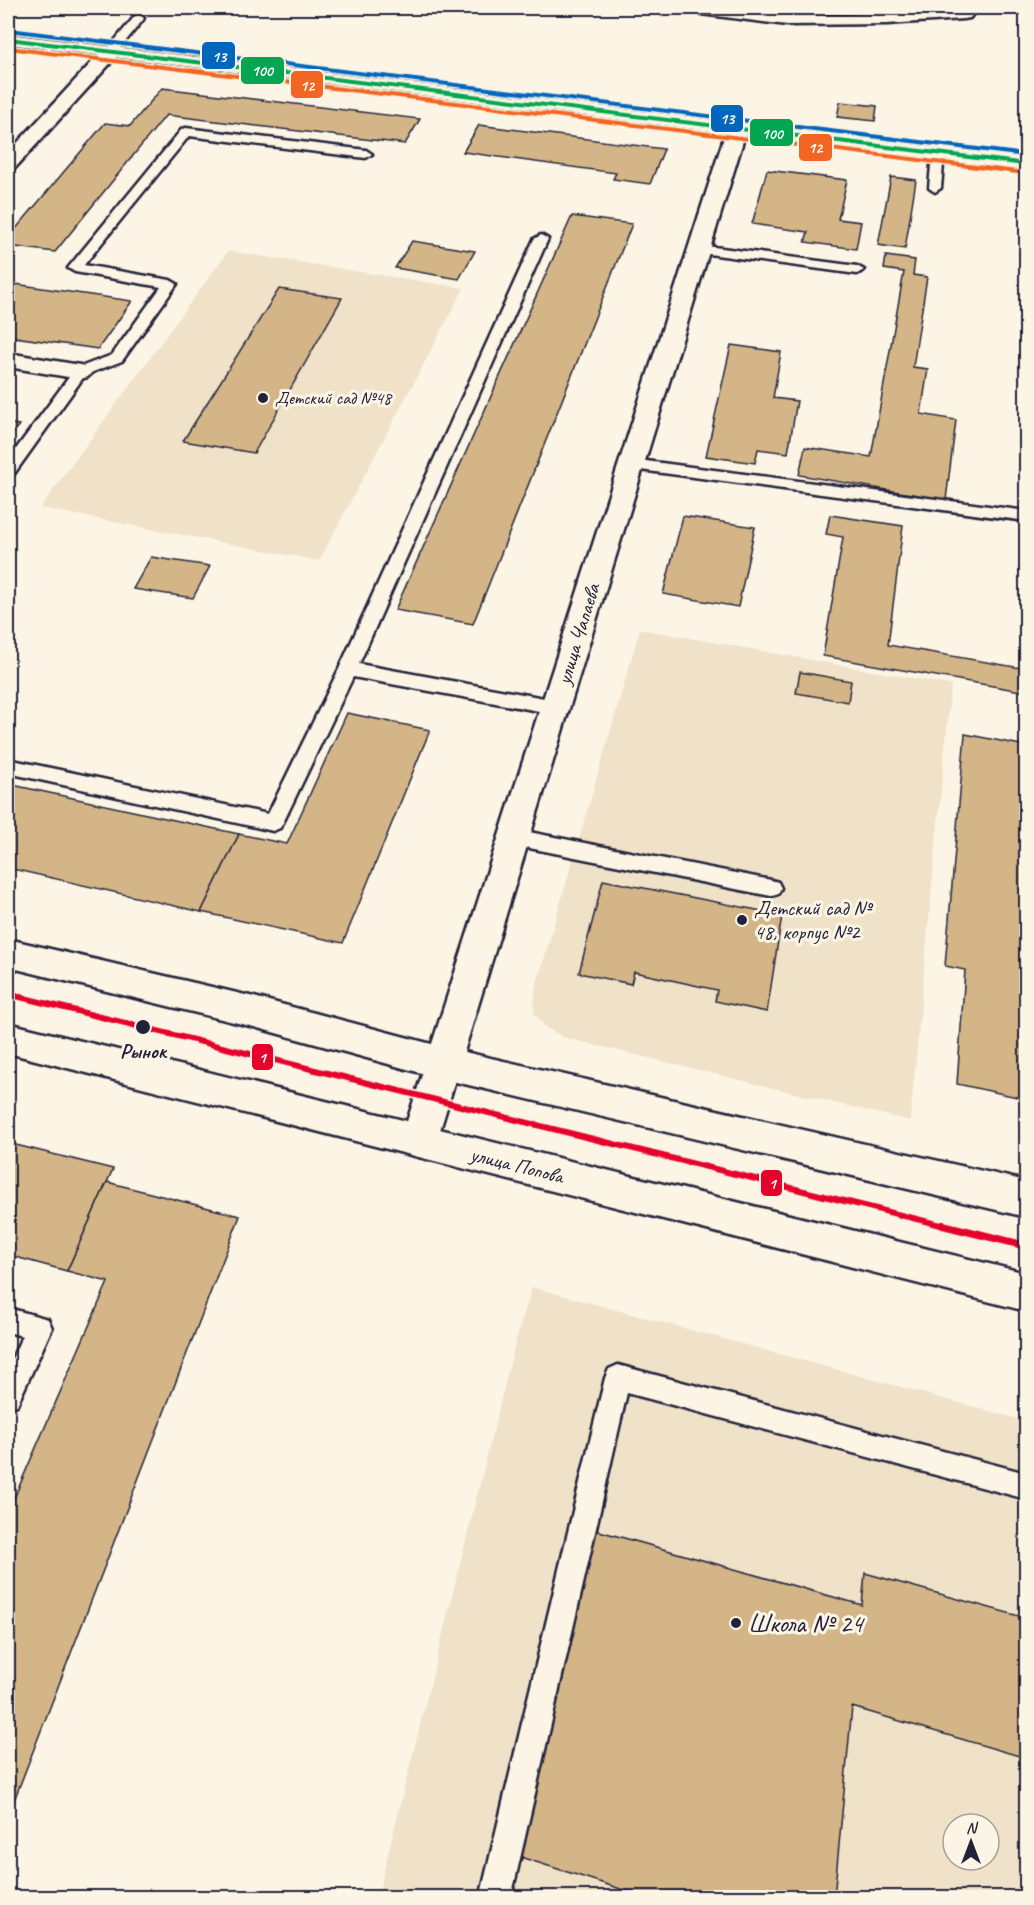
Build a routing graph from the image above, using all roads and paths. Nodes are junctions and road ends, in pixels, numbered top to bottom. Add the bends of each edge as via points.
1 (693, 8) edge
2 (964, 14) dead end
3 (139, 18) dead end
4 (8, 39) edge
5 (111, 52) junction
6 (737, 128) junction
7 (938, 153) junction
8 (366, 154) dead end
9 (1026, 164) edge
10 (8, 165) edge
11 (935, 188) dead end
12 (541, 239) dead end
13 (699, 249) junction
14 (857, 270) dead end
15 (8, 360) edge
16 (80, 372) junction
17 (631, 464) junction
18 (8, 470) edge
19 (1026, 516) edge
20 (348, 669) junction
21 (555, 708) junction
22 (8, 766) edge
23 (514, 837) junction
24 (771, 888) dead end
25 (8, 953) edge
26 (8, 1038) edge
27 (443, 1063) junction
28 (419, 1140) junction
29 (1026, 1198) edge
30 (1026, 1292) edge
31 (8, 1320) edge
32 (8, 1396) edge
33 (1026, 1486) edge
34 (495, 1898) edge

1 - 2 street via 787,20
3 - 5 lane
4 - 5 street
5 - 6 street
5 - 10 street
6 - 7 street
6 - 13 street, улица Чапаева
7 - 9 street
7 - 11 lane
8 - 16 lane via 186,132 75,268 170,284 117,358
12 - 20 lane
13 - 14 lane
13 - 17 street, улица Чапаева
15 - 16 street
16 - 18 lane
17 - 19 lane
17 - 21 street, улица Чапаева
20 - 21 lane
20 - 22 lane via 273,823
21 - 23 street, улица Чапаева
23 - 24 lane
23 - 27 street, улица Чапаева
25 - 27 street via 254,1012
26 - 28 street, улица Попова
27 - 28 street, улица Чапаева
27 - 29 street
28 - 30 street, улица Попова
31 - 32 lane via 39,1328
33 - 34 lane via 618,1378

